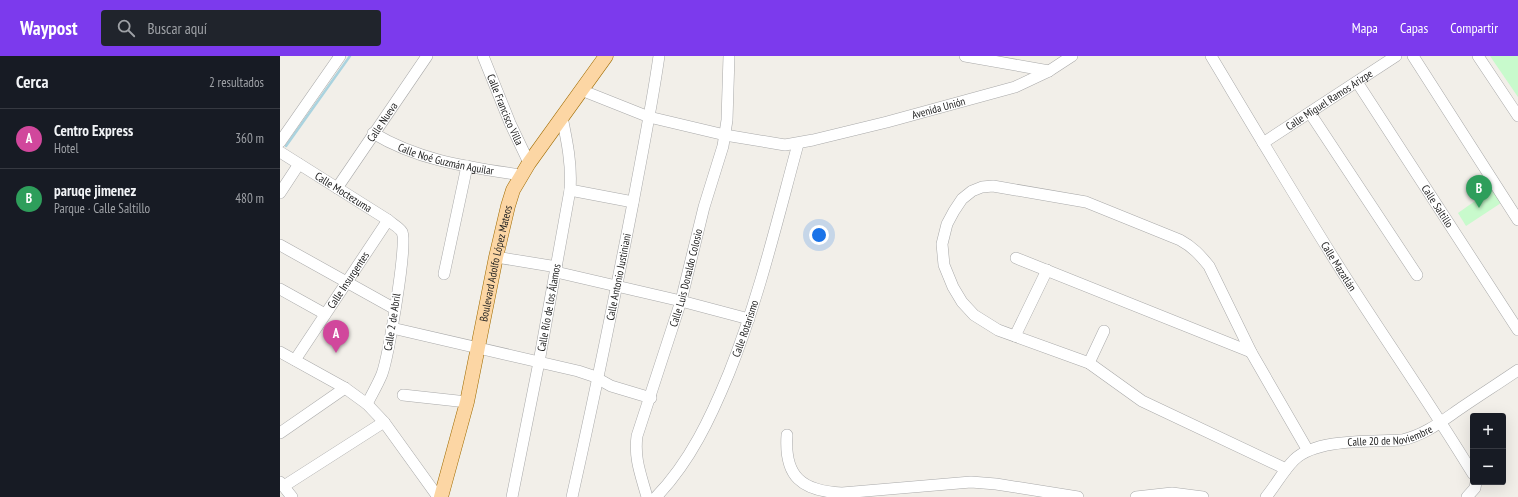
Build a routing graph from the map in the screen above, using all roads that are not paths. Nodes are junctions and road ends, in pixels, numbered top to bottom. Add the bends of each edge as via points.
1 (340, 56) edge
2 (427, 56) edge
3 (483, 56) edge
4 (659, 56) edge
5 (729, 56) edge
6 (965, 56) edge
7 (1072, 56) edge
8 (1211, 56) edge
9 (1396, 56) edge
10 (1413, 56) edge
11 (1478, 56) edge
12 (605, 57) edge
13 (1049, 70) junction
14 (1357, 82) junction
15 (581, 90) junction
16 (1310, 113) junction
17 (1518, 116) edge
18 (562, 117) junction
19 (649, 117) junction
20 (373, 133) junction
21 (725, 134) junction
22 (280, 142) edge
23 (1263, 143) junction
24 (798, 144) junction
25 (280, 152) edge
26 (529, 163) junction
27 (299, 164) junction
28 (467, 166) junction
29 (521, 175) junction
30 (336, 188) junction
31 (570, 190) junction
32 (280, 193) edge
33 (633, 202) junction
34 (388, 220) junction
35 (1518, 220) edge
36 (403, 237) joint
37 (280, 245) edge
38 (496, 258) junction
39 (1016, 258) dead end
40 (556, 270) junction
41 (1047, 270) junction
42 (444, 274) dead end
43 (1417, 275) dead end
44 (346, 283) junction
45 (617, 286) junction
46 (280, 289) edge
47 (681, 301) junction
48 (395, 309) junction
49 (325, 314) junction
50 (749, 319) junction
51 (392, 328) junction
52 (1518, 330) edge
53 (1104, 331) dead end
54 (1015, 336) junction
55 (478, 348) junction
56 (280, 352) edge
57 (1251, 352) junction
58 (295, 360) junction
59 (539, 362) junction
60 (1089, 363) junction
61 (1518, 370) edge
62 (598, 380) junction
63 (345, 388) junction
64 (403, 395) dead end
65 (651, 398) junction
66 (467, 402) junction
67 (367, 404) junction
68 (384, 422) junction
69 (1442, 422) junction
70 (280, 433) edge
71 (787, 435) dead end
72 (1307, 450) junction
73 (1286, 469) junction
74 (1470, 469) edge
75 (282, 484) edge
76 (1475, 485) edge
77 (292, 497) edge
78 (438, 497) edge
79 (441, 497) edge
80 (512, 497) edge
81 (572, 497) edge
82 (647, 497) edge
83 (656, 497) edge
84 (1078, 497) edge
85 (1136, 497) edge
86 (1202, 497) edge
87 (1266, 497) edge
88 (1467, 497) edge

1 - 22 street
2 - 20 street, Calle Nueva
3 - 26 street, Calle Francisco Villa
4 - 19 street, Calle Antonio Justiniani
5 - 21 street, Calle Luis Donaldo Colosio
6 - 13 street
7 - 13 street, Avenida Unión
8 - 23 street, Calle Mazatlán
9 - 14 street, Calle Miguel Ramos Arizpe
10 - 35 street
11 - 17 street
12 - 15 main road, Boulevard Adolfo López Mateos
13 - 24 street, Avenida Unión via 1015,87
14 - 16 street, Calle Miguel Ramos Arizpe
14 - 52 street, Calle Saltillo
15 - 18 main road, Boulevard Adolfo López Mateos
15 - 19 street, Avenida Unión
16 - 23 street, Calle Miguel Ramos Arizpe
16 - 43 street
18 - 26 main road, Boulevard Adolfo López Mateos
18 - 31 street, Calle Río de los Álamos via 568,148
19 - 21 street, Avenida Unión
19 - 33 street, Calle Antonio Justiniani
20 - 28 street, Calle Noé Guzmán Aguilar via 416,154
20 - 30 street, Calle Nueva
21 - 24 street, Avenida Unión via 770,143
21 - 47 street, Calle Luis Donaldo Colosio
23 - 69 street, Calle Mazatlán via 1348,281
24 - 50 street, Calle Rotarismo
25 - 27 street, Calle Moctezuma
26 - 29 main road, Boulevard Adolfo López Mateos
27 - 30 street, Calle Moctezuma
27 - 32 street
28 - 29 street, Calle Noé Guzmán Aguilar
28 - 42 street
29 - 38 main road, Boulevard Adolfo López Mateos via 508,206
30 - 34 street, Calle Moctezuma
31 - 33 street
31 - 40 street, Calle Río de los Álamos
33 - 45 street, Calle Antonio Justiniani
34 - 36 street, Calle Moctezuma via 402,232
34 - 44 street, Calle Insurgentes
36 - 48 street, Calle 2 de Abril
37 - 44 street
38 - 40 street
38 - 55 main road, Boulevard Adolfo López Mateos
39 - 41 street
40 - 45 street
40 - 59 street, Calle Río de los Álamos
41 - 54 street
41 - 57 street
44 - 48 street
44 - 49 street, Calle Insurgentes
45 - 47 street
45 - 62 street, Calle Antonio Justiniani
46 - 49 street
47 - 50 street
47 - 65 street, Calle Luis Donaldo Colosio
48 - 51 street, Calle 2 de Abril
49 - 58 street, Calle Insurgentes
50 - 83 street, Calle Rotarismo via 709,421 687,459
51 - 55 street
51 - 67 street, Calle 2 de Abril via 382,375
53 - 60 street
54 - 57 street via 998,330 974,315 953,287 944,265 942,244 947,224 962,199 982,187 993,186 1086,202 1191,246 1209,266
54 - 60 street
55 - 59 street
55 - 66 main road, Boulevard Adolfo López Mateos
56 - 58 street
57 - 72 street
58 - 63 street
59 - 62 street via 578,371
59 - 80 street, Calle Río de los Álamos
60 - 73 street via 1142,401
61 - 69 street, Calle 20 de Noviembre
62 - 65 street
62 - 81 street, Calle Antonio Justiniani
63 - 67 street
63 - 70 street
64 - 66 street
65 - 82 street, Calle Luis Donaldo Colosio via 642,419 635,449
66 - 79 main road, Boulevard Adolfo López Mateos
67 - 68 street
68 - 75 street
68 - 78 street
69 - 72 street, Calle 20 de Noviembre via 1420,435 1402,440 1325,444
69 - 74 street, Calle Mazatlán
71 - 84 street via 788,462 794,474 807,486 826,492 842,493 972,482
72 - 73 street, Calle 20 de Noviembre
73 - 87 street, Calle 20 de Noviembre
75 - 77 street
76 - 88 street
85 - 86 street via 1172,493

